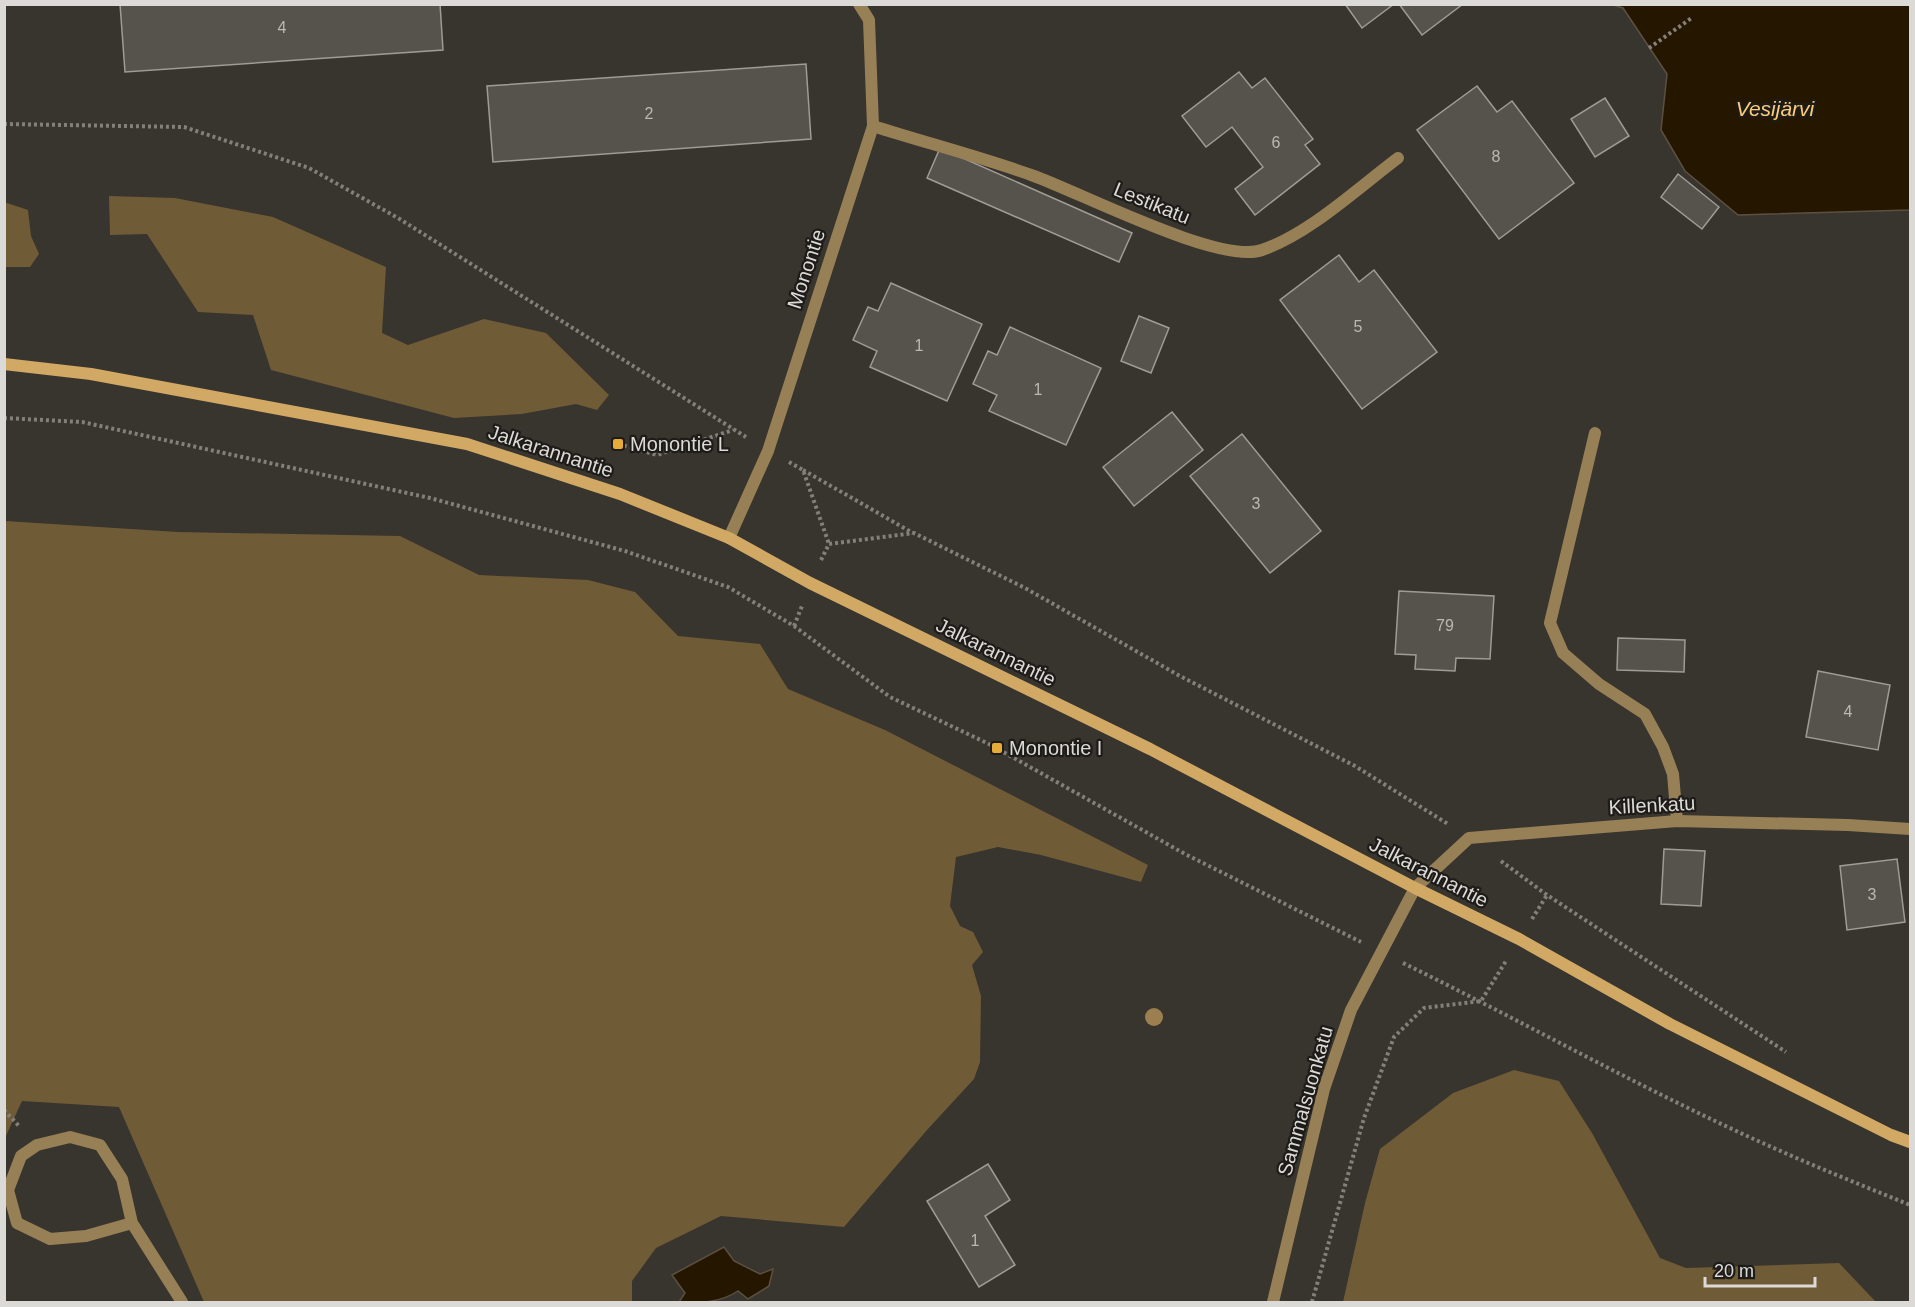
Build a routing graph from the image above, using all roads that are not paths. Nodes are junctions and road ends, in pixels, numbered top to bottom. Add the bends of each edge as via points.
1 (859, 4) edge
2 (873, 126) junction
3 (1398, 158) dead end
4 (4, 364) edge
5 (1595, 433) dead end
6 (729, 538) junction
7 (1677, 821) junction
8 (1911, 829) edge
9 (1415, 888) junction
10 (1911, 1142) edge
11 (132, 1223) junction
12 (182, 1302) edge
13 (1273, 1302) edge

1 - 2 street, Monontie via 869,20
2 - 3 street, Lestikatu via 1034,176 1194,242 1231,251 1260,251 1305,228
2 - 6 street, Monontie via 768,451
4 - 6 main road, Jalkarannantie via 91,374 467,444 620,494
5 - 7 street via 1550,623 1563,653 1599,684 1645,714 1673,774
6 - 9 main road, Jalkarannantie via 810,584 1150,749
7 - 8 street, Killenkatu
7 - 9 street, Killenkatu via 1469,838
9 - 10 main road, Jalkarannantie via 1519,939 1670,1024
9 - 13 street, Sammalsuonkatu via 1352,1010 1324,1089
11 - 11 street via 86,1236 50,1239 16,1223 8,1190 21,1156 37,1145 70,1137 100,1145 122,1179
11 - 12 street

